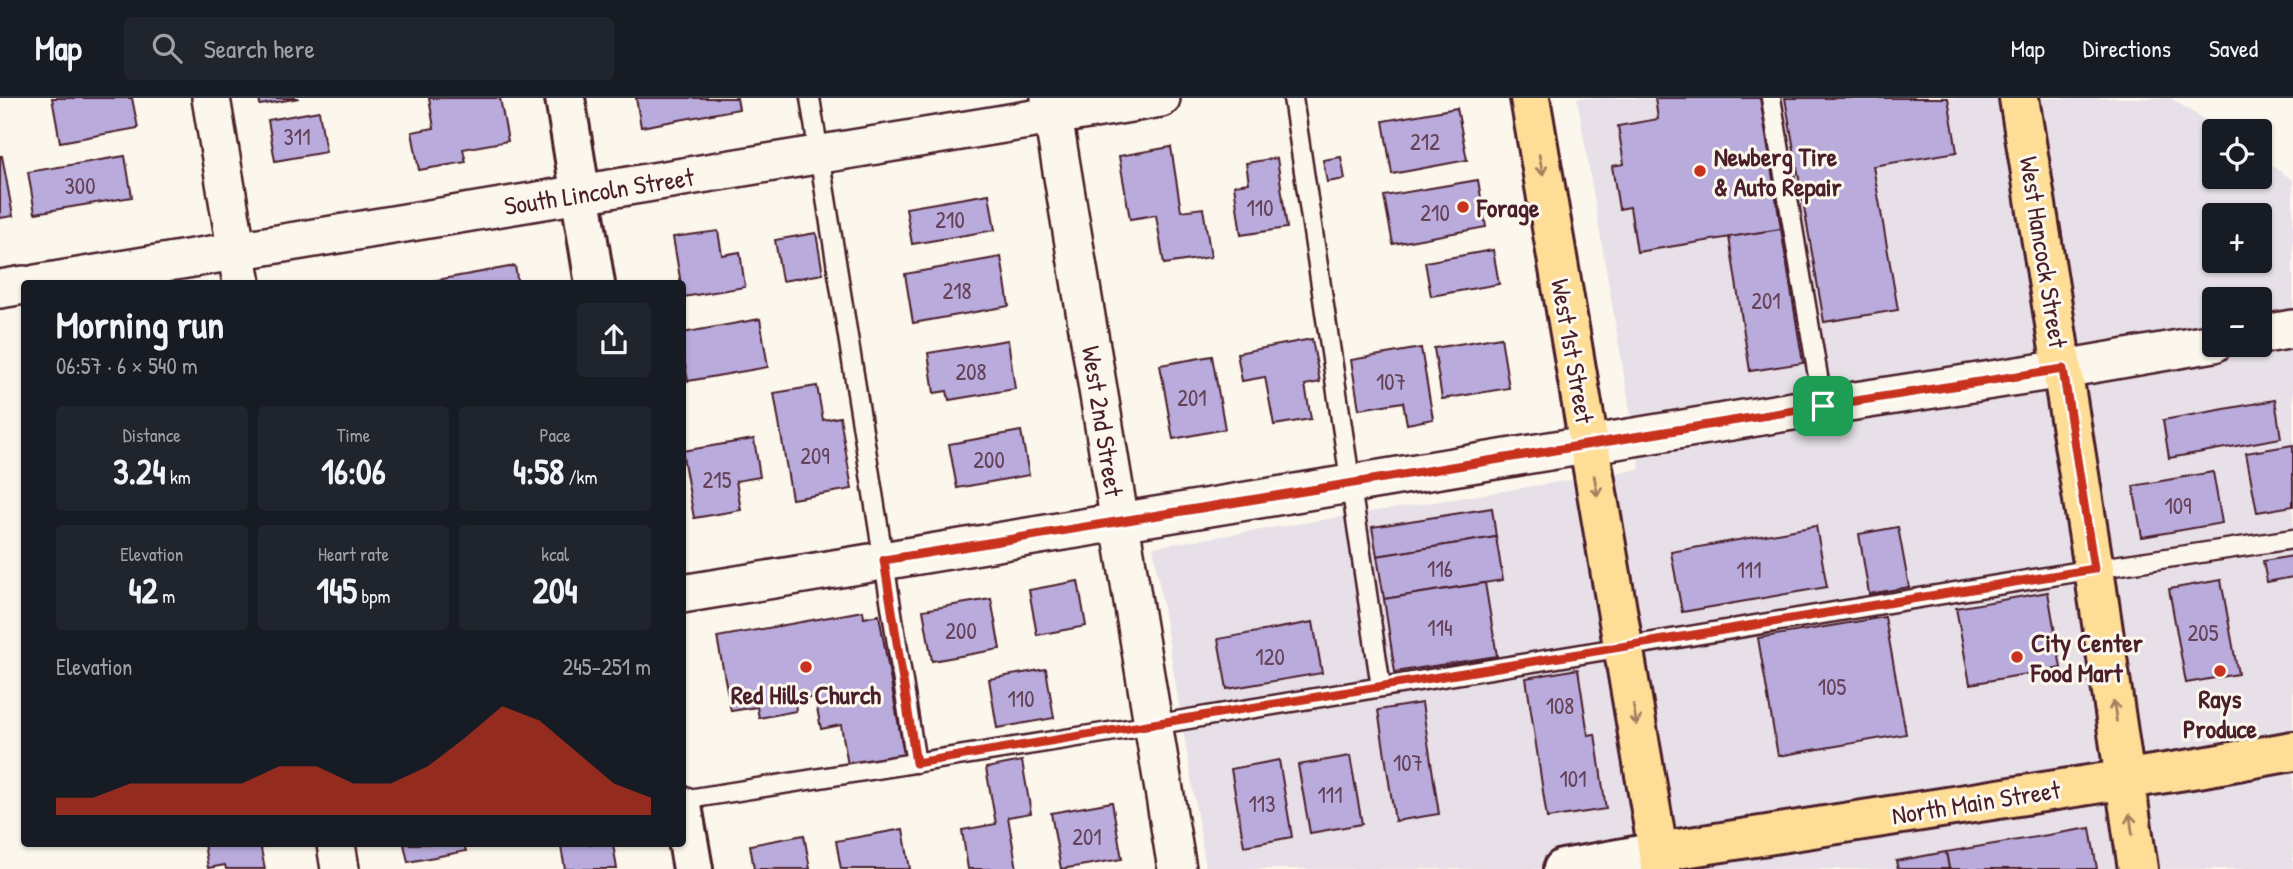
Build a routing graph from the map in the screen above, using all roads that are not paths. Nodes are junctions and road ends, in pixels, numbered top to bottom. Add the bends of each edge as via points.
1 (211, 98) edge
2 (565, 98) edge
3 (810, 98) edge
4 (1161, 98) edge
5 (1293, 98) edge
6 (1530, 98) edge
7 (1772, 98) edge
8 (2020, 98) edge
9 (1052, 107) edge
10 (819, 155) junction
11 (580, 194) junction
12 (239, 267) edge
13 (84, 280) edge
14 (594, 280) edge
15 (21, 286) edge
16 (0, 289) edge
17 (2293, 329) edge
18 (2272, 333) edge
19 (2202, 345) edge
20 (2063, 369) junction
21 (1823, 406) junction
22 (1589, 446) junction
23 (1352, 484) junction
24 (1120, 522) junction
25 (2293, 539) edge
26 (884, 560) junction
27 (2094, 569) junction
28 (686, 593) edge
29 (1623, 647) junction
30 (1381, 687) junction
31 (1153, 725) junction
32 (2293, 751) edge
33 (916, 763) junction
34 (2125, 779) junction
35 (686, 799) edge
36 (686, 829) edge
37 (336, 847) edge
38 (1660, 860) edge
39 (340, 869) edge
40 (693, 869) edge
41 (1177, 869) edge
42 (1563, 869) edge
43 (2138, 869) edge

1 - 12 street
2 - 11 street
3 - 10 lane
4 - 9 street, South Lincoln Street
5 - 23 lane
6 -> 22 main road, West 1st Street
7 - 21 lane
8 - 20 main road, West Hancock Street
9 - 10 street, South Lincoln Street
9 - 24 street, West 2nd Street
10 - 11 street, South Lincoln Street
10 - 26 lane
11 - 12 street, South Lincoln Street
11 - 14 street
12 - 13 street, South Lincoln Street
15 - 16 street
17 - 18 street
19 - 20 street
20 - 21 street
20 - 27 main road, West Hancock Street
21 - 22 street
22 - 23 street
22 -> 29 main road, West 1st Street
23 - 24 street
23 - 30 lane
24 - 26 street
24 - 31 street, West 2nd Street
25 - 27 lane
26 - 28 street
26 - 33 lane
27 - 29 lane
34 -> 27 main road, West Hancock Street
29 - 30 lane
29 -> 38 main road, West 1st Street
30 - 31 lane
31 - 33 lane
31 - 41 street, West 2nd Street
32 - 34 main road, North Main Street
33 - 35 lane
34 - 38 main road, North Main Street
43 -> 34 main road, West Hancock Street
36 - 40 street
37 - 39 street
38 - 42 street

